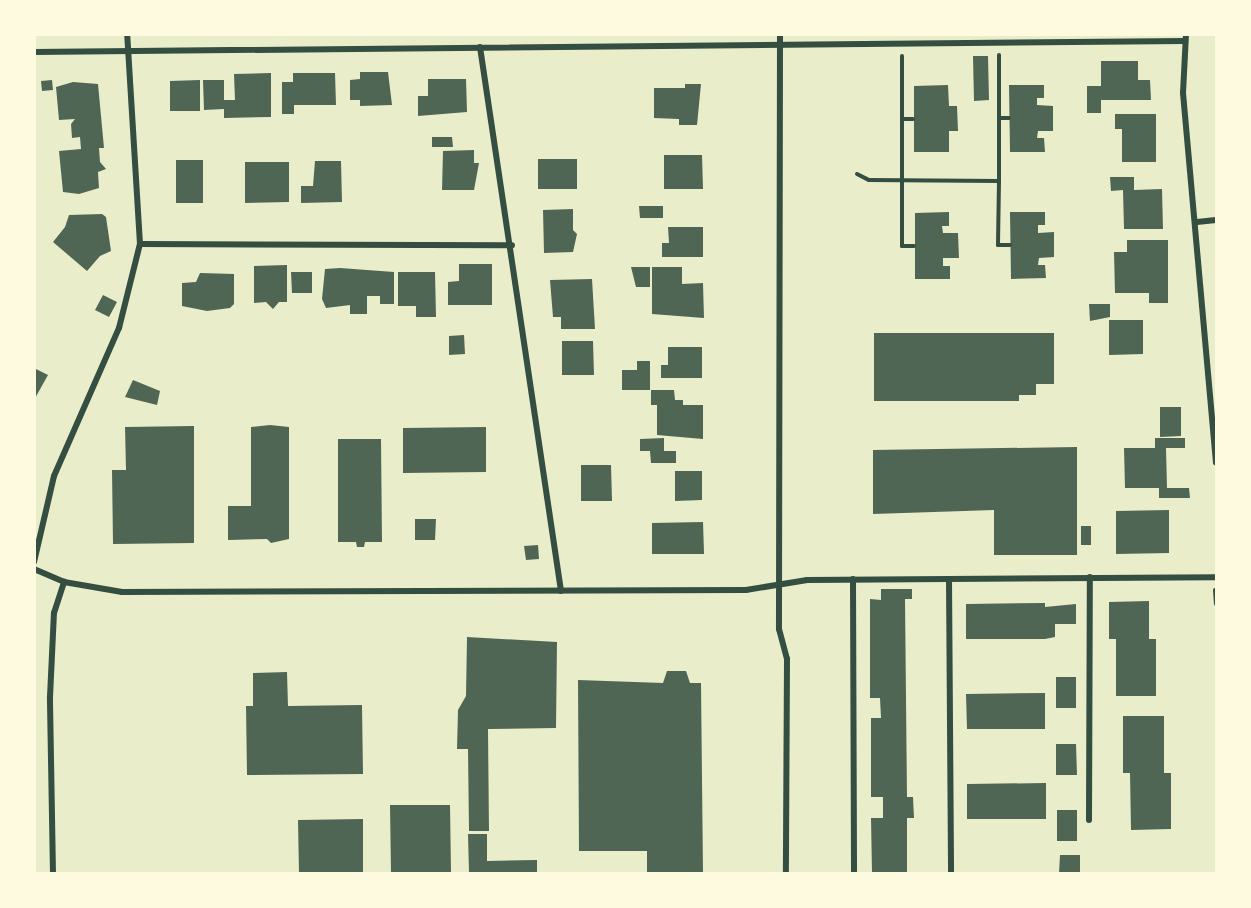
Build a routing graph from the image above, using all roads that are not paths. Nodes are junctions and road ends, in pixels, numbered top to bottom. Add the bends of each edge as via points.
1 (127, 34) edge
2 (780, 34) edge
3 (1185, 38) edge
4 (780, 45) junction
5 (480, 47) junction
6 (34, 52) edge
7 (128, 52) junction
8 (1216, 220) edge
9 (1197, 222) junction
10 (140, 244) junction
11 (512, 244) junction
12 (1216, 464) edge
13 (34, 562) edge
14 (34, 569) edge
15 (1090, 577) junction
16 (1216, 577) edge
17 (853, 579) junction
18 (949, 579) junction
19 (64, 582) junction
20 (779, 587) junction
21 (561, 591) junction
22 (1089, 820) dead end
23 (53, 873) edge
24 (786, 873) edge
25 (854, 873) edge
26 (951, 873) edge

1 - 7 street
2 - 4 street
3 - 4 street
3 - 9 street via 1183,93
4 - 5 street
4 - 20 street
5 - 7 street
5 - 11 street
6 - 7 street
7 - 10 street
8 - 9 street
9 - 12 street
10 - 11 street
10 - 13 street via 119,328 54,476
11 - 21 street
14 - 19 street
15 - 16 street
15 - 18 street
15 - 22 street
17 - 18 street
17 - 20 street via 807,580
17 - 25 street
18 - 26 street
19 - 21 street via 122,592
19 - 23 street via 54,613
20 - 21 street
20 - 24 street via 779,629 787,659

